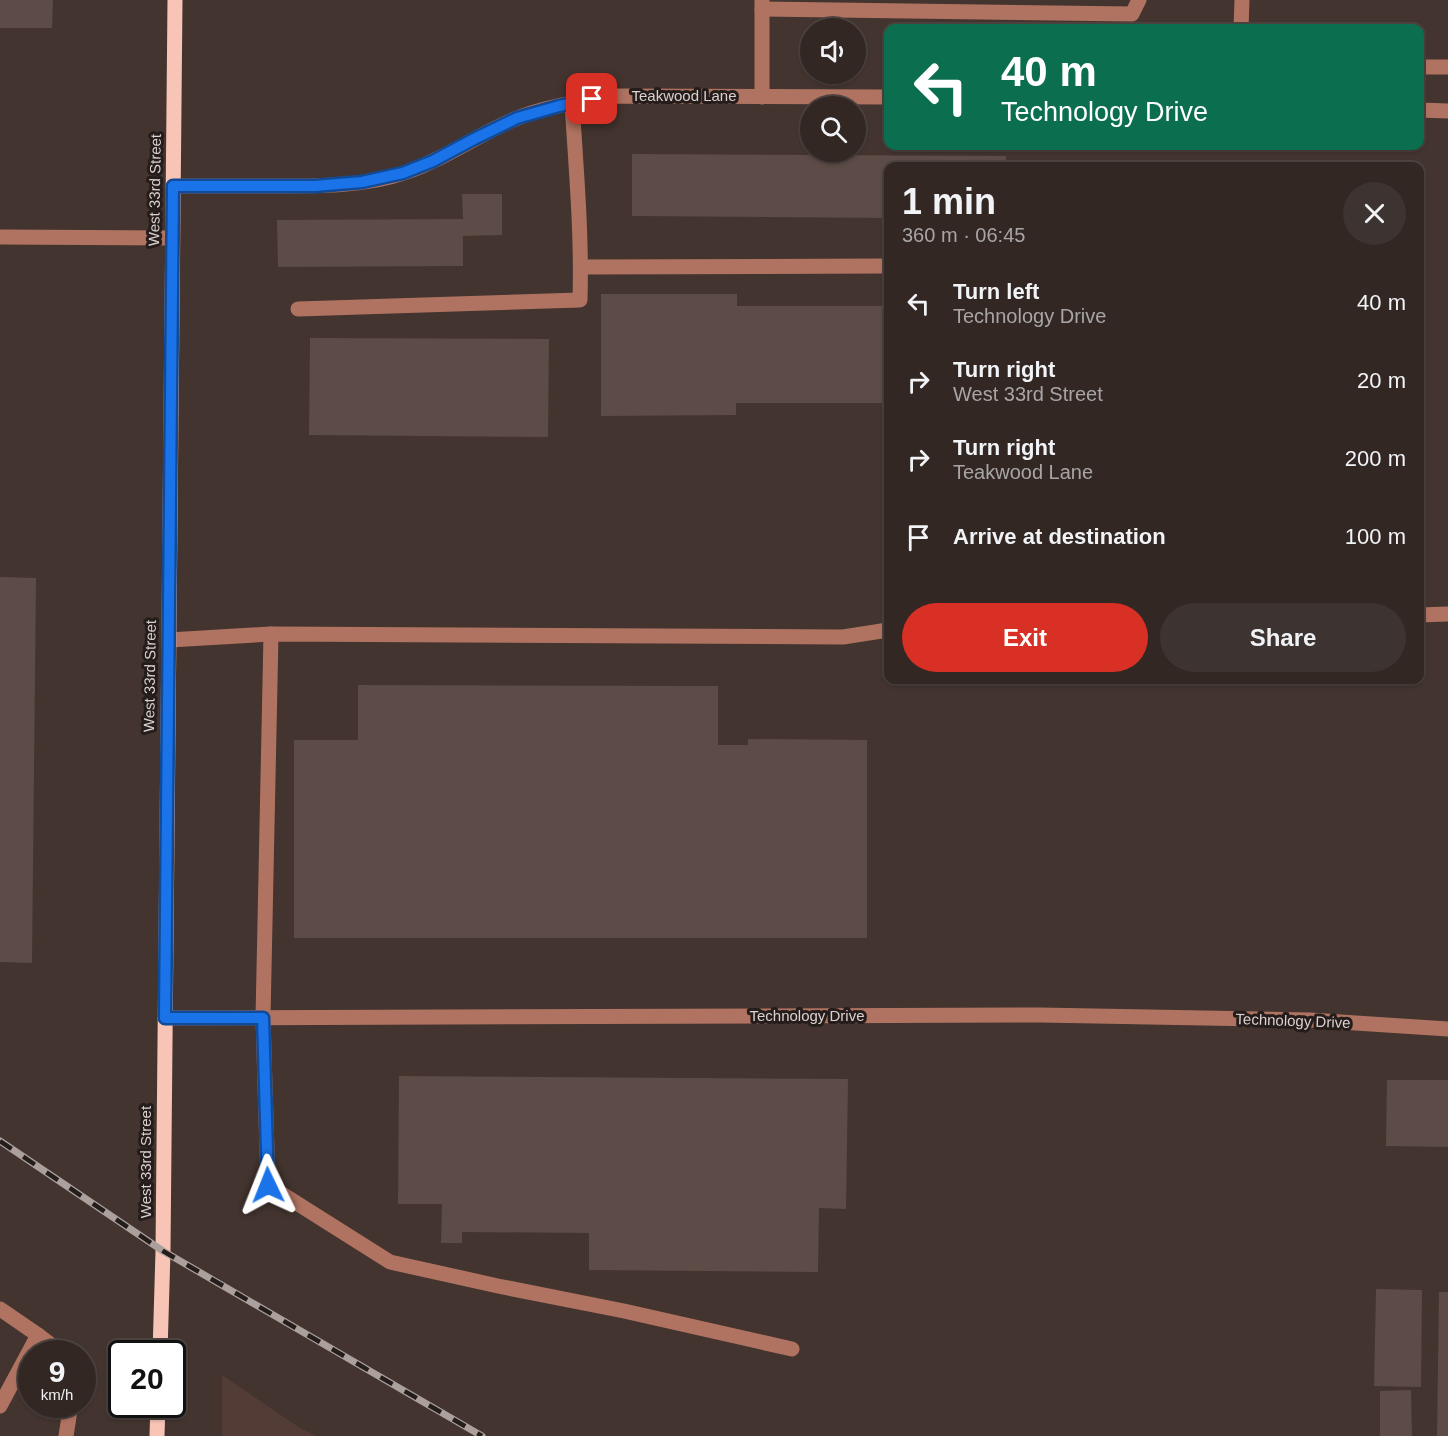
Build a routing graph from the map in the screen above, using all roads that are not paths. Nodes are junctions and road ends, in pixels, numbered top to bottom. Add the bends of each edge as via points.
1 (175, 0) edge
2 (1139, 0) edge
3 (1242, 0) edge
4 (762, 4) edge
5 (1241, 24) edge
6 (1424, 67) edge
7 (1448, 68) edge
8 (762, 97) junction
9 (884, 97) edge
10 (572, 103) junction
11 (1424, 110) edge
12 (1448, 111) edge
13 (173, 186) junction
14 (0, 237) edge
15 (172, 238) junction
16 (884, 266) edge
17 (581, 267) junction
18 (298, 309) dead end
19 (1448, 614) edge
20 (1424, 615) edge
21 (884, 631) edge
22 (271, 634) junction
23 (169, 640) junction
24 (165, 1018) junction
25 (263, 1018) junction
26 (1448, 1029) edge
27 (0, 1309) edge
28 (38, 1335) junction
29 (45, 1340) edge
30 (160, 1340) edge
31 (792, 1348) dead end
32 (0, 1406) edge
33 (69, 1418) edge
34 (158, 1418) edge
35 (66, 1436) edge
36 (157, 1436) edge

1 - 13 main road, West 33rd Street
2 - 4 street via 1132,14
3 - 5 street
4 - 8 street
6 - 7 street
8 - 9 street, Teakwood Lane
8 - 10 street, Teakwood Lane via 612,96
10 - 13 street, Teakwood Lane via 517,118 403,173 362,182 315,186
10 - 17 street
11 - 12 street
13 - 15 main road, West 33rd Street
14 - 15 street
15 - 23 main road, West 33rd Street
16 - 17 street
17 - 18 street via 580,300
19 - 20 street
21 - 22 street via 843,638
22 - 23 street
22 - 25 street
23 - 24 main road, West 33rd Street
24 - 25 street, Technology Drive
24 - 30 main road, West 33rd Street
25 - 26 street, Technology Drive via 1040,1015 1310,1020
25 - 31 street via 268,1185 390,1262
27 - 28 street
28 - 29 street
28 - 32 street
33 - 35 street
34 - 36 main road

